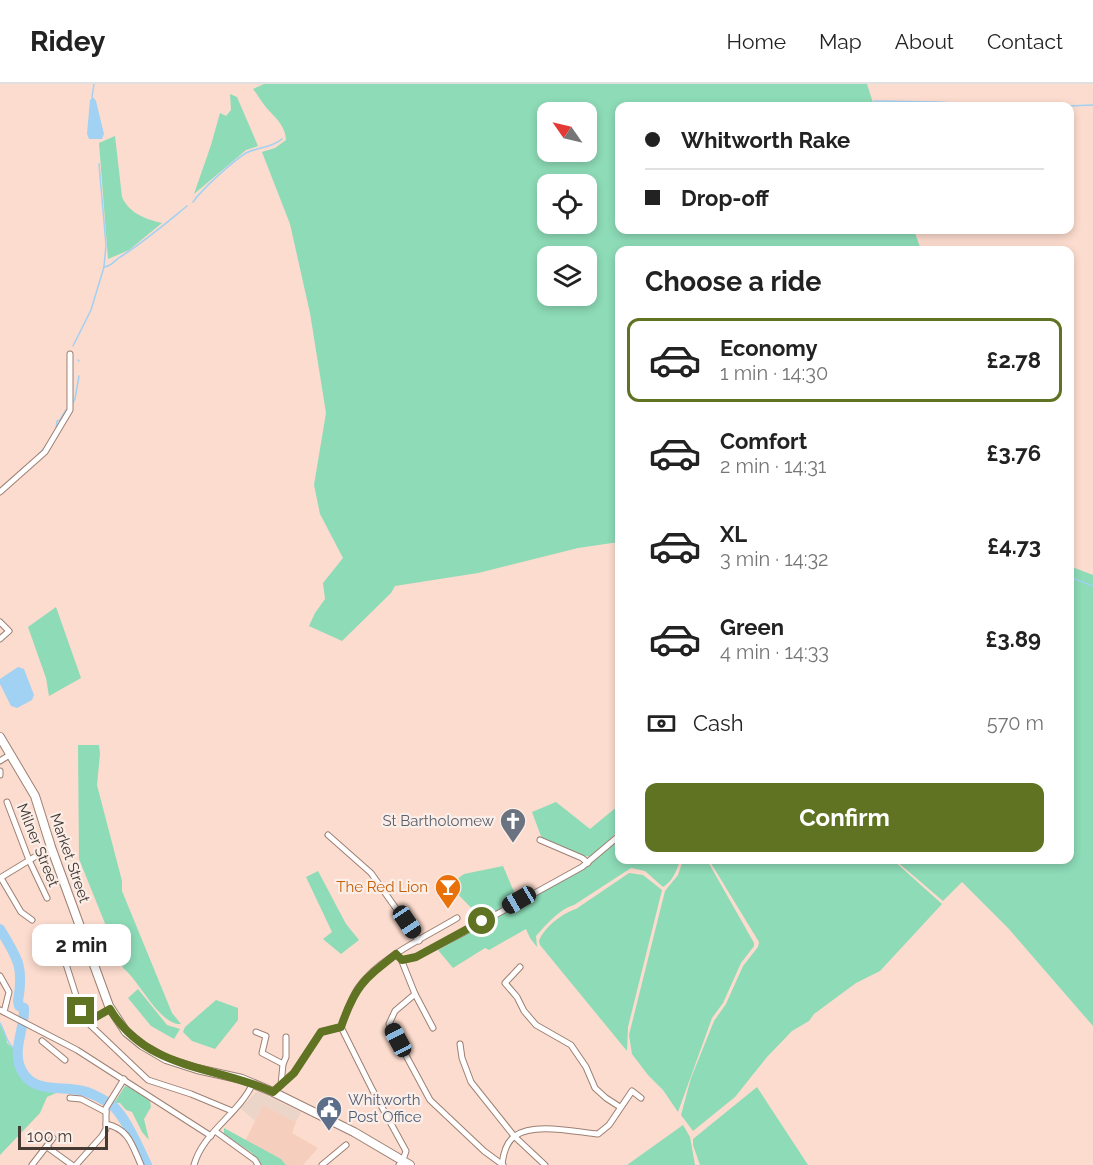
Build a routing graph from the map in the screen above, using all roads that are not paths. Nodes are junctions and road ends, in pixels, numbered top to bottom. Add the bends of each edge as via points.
1 (70, 354) dead end
2 (0, 492) edge
3 (0, 622) edge
4 (0, 639) edge
5 (0, 737) edge
6 (11, 754) junction
7 (0, 761) edge
8 (7, 802) dead end
9 (328, 835) dead end
10 (540, 840) dead end
11 (615, 840) edge
12 (51, 848) junction
13 (29, 860) junction
14 (588, 863) junction
15 (0, 878) edge
16 (47, 898) dead end
17 (457, 918) dead end
18 (32, 921) dead end
19 (80, 927) junction
20 (419, 940) junction
21 (396, 954) junction
22 (402, 960) junction
23 (520, 968) dead end
24 (0, 976) edge
25 (415, 993) junction
26 (110, 1009) junction
27 (2, 1011) edge
28 (87, 1022) junction
29 (341, 1027) junction
30 (433, 1028) dead end
31 (256, 1032) dead end
32 (286, 1037) dead end
33 (42, 1041) dead end
34 (62, 1041) junction
35 (460, 1044) dead end
36 (54, 1051) junction
37 (65, 1059) dead end
38 (283, 1064) junction
39 (124, 1079) junction
40 (252, 1083) junction
41 (281, 1085) junction
42 (273, 1092) junction
43 (70, 1098) dead end
44 (641, 1098) dead end
45 (620, 1107) junction
46 (106, 1110) junction
47 (232, 1111) junction
48 (106, 1124) junction
49 (215, 1131) junction
50 (211, 1136) junction
51 (514, 1136) junction
52 (53, 1138) dead end
53 (346, 1145) dead end
54 (47, 1147) junction
55 (404, 1163) edge
56 (32, 1165) edge
57 (74, 1165) edge
58 (141, 1165) edge
59 (194, 1165) edge
60 (258, 1165) edge
61 (322, 1165) edge
62 (502, 1165) edge
63 (545, 1165) edge

1 - 2 street via 70,410 45,452
3 - 4 street via 9,631
5 - 6 main road, Market Street
6 - 7 street
6 - 12 main road, Market Street via 35,796
8 - 13 street, Milner Street
9 - 20 street via 371,873
10 - 14 street
11 - 14 street
12 - 13 street
12 - 19 main road, Market Street
13 - 15 street
13 - 16 street, Milner Street
14 - 22 street via 459,935
15 - 18 street via 21,912
17 - 20 street
19 - 26 main road, Market Street
19 - 28 street via 63,932 58,939
20 - 21 street
21 - 22 street
21 - 29 street via 359,986
22 - 25 street
23 - 45 street via 505,983 524,1011 536,1025 571,1045 595,1088
24 - 27 street via 9,992
25 - 30 street
25 - 62 street via 395,1011 389,1024 430,1100
26 - 28 street
26 - 40 main road, Market Street via 126,1032 154,1053
27 - 34 street
28 - 47 street via 148,1080
29 - 41 street via 321,1032 294,1073
29 - 55 street via 406,1151
31 - 38 street via 267,1036 262,1053
32 - 38 street
33 - 36 street
34 - 36 street
34 - 39 street
35 - 51 street via 471,1082
36 - 37 street
38 - 41 street
39 - 46 street
39 - 50 street
40 - 42 main road, Market Street
40 - 47 street
41 - 42 street
42 - 55 main road, Market Street via 354,1132
43 - 46 street
44 - 45 street via 632,1090
45 - 51 street via 598,1134 532,1129
46 - 48 street
47 - 49 street
48 - 57 street via 98,1143
48 - 58 street via 125,1132
49 - 50 street
49 - 60 street
50 - 59 street
51 - 62 street via 504,1152
51 - 63 street
52 - 54 street
53 - 61 street
54 - 56 street
54 - 57 street

